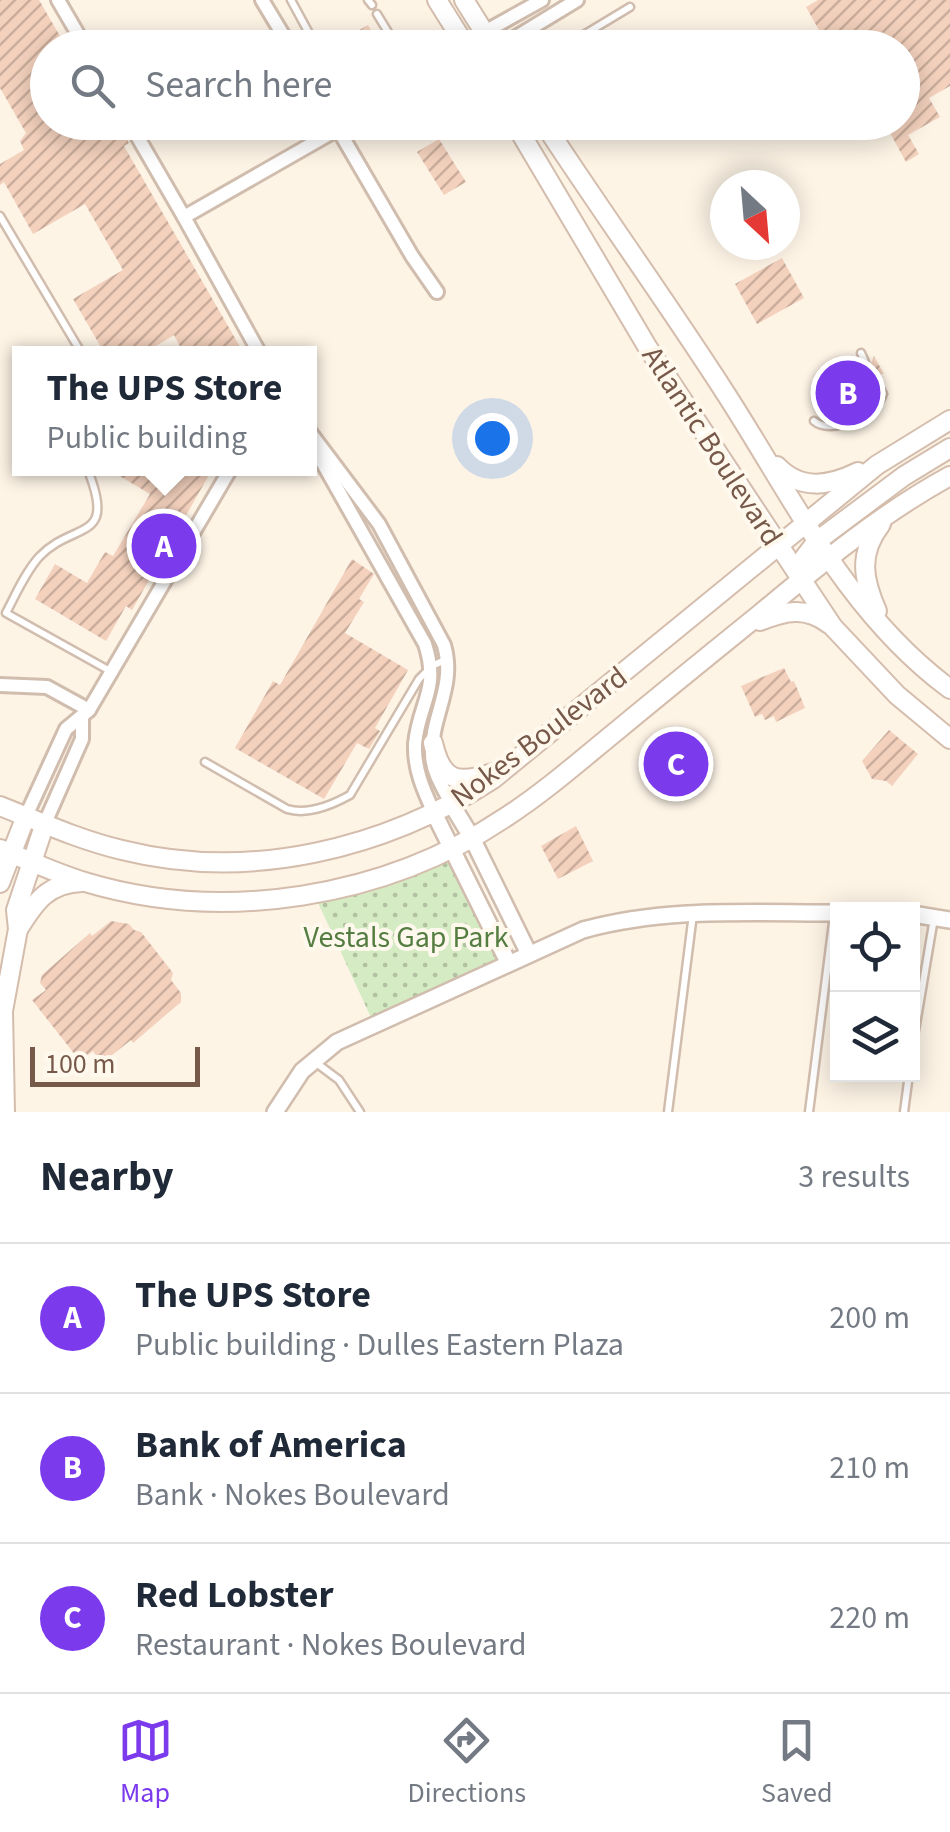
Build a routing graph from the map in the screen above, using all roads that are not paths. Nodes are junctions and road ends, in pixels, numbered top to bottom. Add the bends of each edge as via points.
1 (58, 0) edge
2 (262, 0) edge
3 (291, 0) edge
4 (437, 0) edge
5 (464, 0) edge
6 (542, 0) edge
7 (577, 0) edge
8 (630, 7) dead end
9 (377, 14) dead end
10 (76, 30) edge
11 (280, 30) edge
12 (307, 30) edge
13 (387, 30) edge
14 (453, 30) edge
15 (484, 30) edge
16 (506, 30) edge
17 (516, 30) edge
18 (592, 30) edge
19 (139, 140) edge
20 (313, 140) edge
21 (346, 140) edge
22 (525, 140) edge
23 (555, 140) edge
24 (0, 216) edge
25 (184, 218) junction
26 (437, 292) dead end
27 (77, 346) edge
28 (256, 346) edge
29 (862, 353) dead end
30 (865, 362) dead end
31 (875, 379) dead end
32 (950, 420) edge
33 (814, 421) dead end
34 (317, 444) edge
35 (317, 448) edge
36 (950, 448) edge
37 (898, 451) junction
38 (764, 454) junction
39 (90, 476) edge
40 (226, 476) edge
41 (950, 476) edge
42 (891, 513) junction
43 (806, 522) junction
44 (817, 540) junction
45 (777, 546) junction
46 (829, 560) junction
47 (800, 580) junction
48 (883, 626) junction
49 (833, 627) junction
50 (741, 630) junction
51 (448, 659) junction
52 (432, 666) junction
53 (111, 672) junction
54 (0, 685) edge
55 (950, 689) edge
56 (85, 714) junction
57 (950, 739) edge
58 (433, 743) junction
59 (205, 762) dead end
60 (508, 768) junction
61 (0, 806) edge
62 (443, 809) junction
63 (26, 816) junction
64 (45, 824) junction
65 (472, 838) junction
66 (452, 848) junction
67 (6, 851) edge
68 (30, 863) junction
69 (86, 882) junction
70 (0, 884) edge
71 (693, 913) junction
72 (830, 913) edge
73 (942, 918) edge
74 (18, 929) junction
75 (528, 952) junction
76 (830, 957) edge
77 (508, 962) junction
78 (920, 1013) edge
79 (313, 1061) junction
80 (908, 1082) edge
81 (5, 1112) edge
82 (275, 1112) edge
83 (360, 1112) edge
84 (668, 1112) edge
85 (809, 1112) edge
86 (904, 1112) edge

1 - 10 street
2 - 11 street
3 - 12 lane
4 - 14 main road
5 - 15 main road
6 - 16 street
7 - 17 street
8 - 18 lane
9 - 13 lane
19 - 25 street
20 - 25 street
21 - 26 street
22 - 45 main road, Atlantic Boulevard via 648,348
23 - 38 main road, Atlantic Boulevard
24 - 27 lane
25 - 28 street
29 - 30 lane
31 - 33 lane via 883,394 876,406 835,428
32 - 37 main road, Nokes Boulevard
34 - 51 street via 379,524
35 - 52 street via 418,628
36 - 44 main road
37 - 38 main road via 819,486 784,474
37 - 43 main road, Nokes Boulevard
38 - 43 main road, Atlantic Boulevard
39 - 53 lane via 96,517 42,554 6,612
40 - 53 street
41 - 42 main road, Nokes Boulevard
42 - 46 main road, Nokes Boulevard
42 - 48 main road via 873,534 862,569
43 - 44 main road, Atlantic Boulevard
43 - 45 main road, Nokes Boulevard
44 - 46 main road, Atlantic Boulevard
44 - 47 main road
45 - 47 main road, Atlantic Boulevard
45 - 60 main road, Nokes Boulevard
46 - 47 main road, Nokes Boulevard
46 - 48 main road, Atlantic Boulevard
47 - 49 main road, Atlantic Boulevard
47 - 50 main road, Nokes Boulevard
48 - 55 main road, Atlantic Boulevard
49 - 50 main road via 796,611
49 - 57 main road, Atlantic Boulevard
50 - 65 main road, Nokes Boulevard via 546,788
51 - 52 lane
51 - 58 street
52 - 59 lane via 350,795 339,801 297,812
52 - 62 street via 416,757 421,784
53 - 56 street
54 - 56 street via 47,687
56 - 63 street via 66,729
56 - 64 street via 82,739
58 - 60 main road via 439,764 457,780
58 - 62 street
60 - 62 main road, Nokes Boulevard
61 - 63 main road, Nokes Boulevard
62 - 64 main road, Nokes Boulevard via 329,850 250,861 125,851
62 - 65 street
62 - 66 street
63 - 64 main road, Nokes Boulevard
63 - 67 main road
64 - 68 main road
65 - 66 main road, Nokes Boulevard
65 - 75 street
66 - 69 main road, Nokes Boulevard via 364,882 263,900 160,898
66 - 77 street
67 - 68 main road, Nokes Boulevard
67 - 70 main road
68 - 69 main road, Nokes Boulevard
68 - 74 main road via 16,910
69 - 74 main road via 48,891
71 - 72 street
71 - 75 street via 616,920
71 - 84 lane
73 - 78 lane
74 - 81 main road via 3,1011
75 - 77 street
76 - 85 lane
77 - 79 street via 349,1035
79 - 82 street
79 - 83 lane via 339,1080
80 - 86 lane

